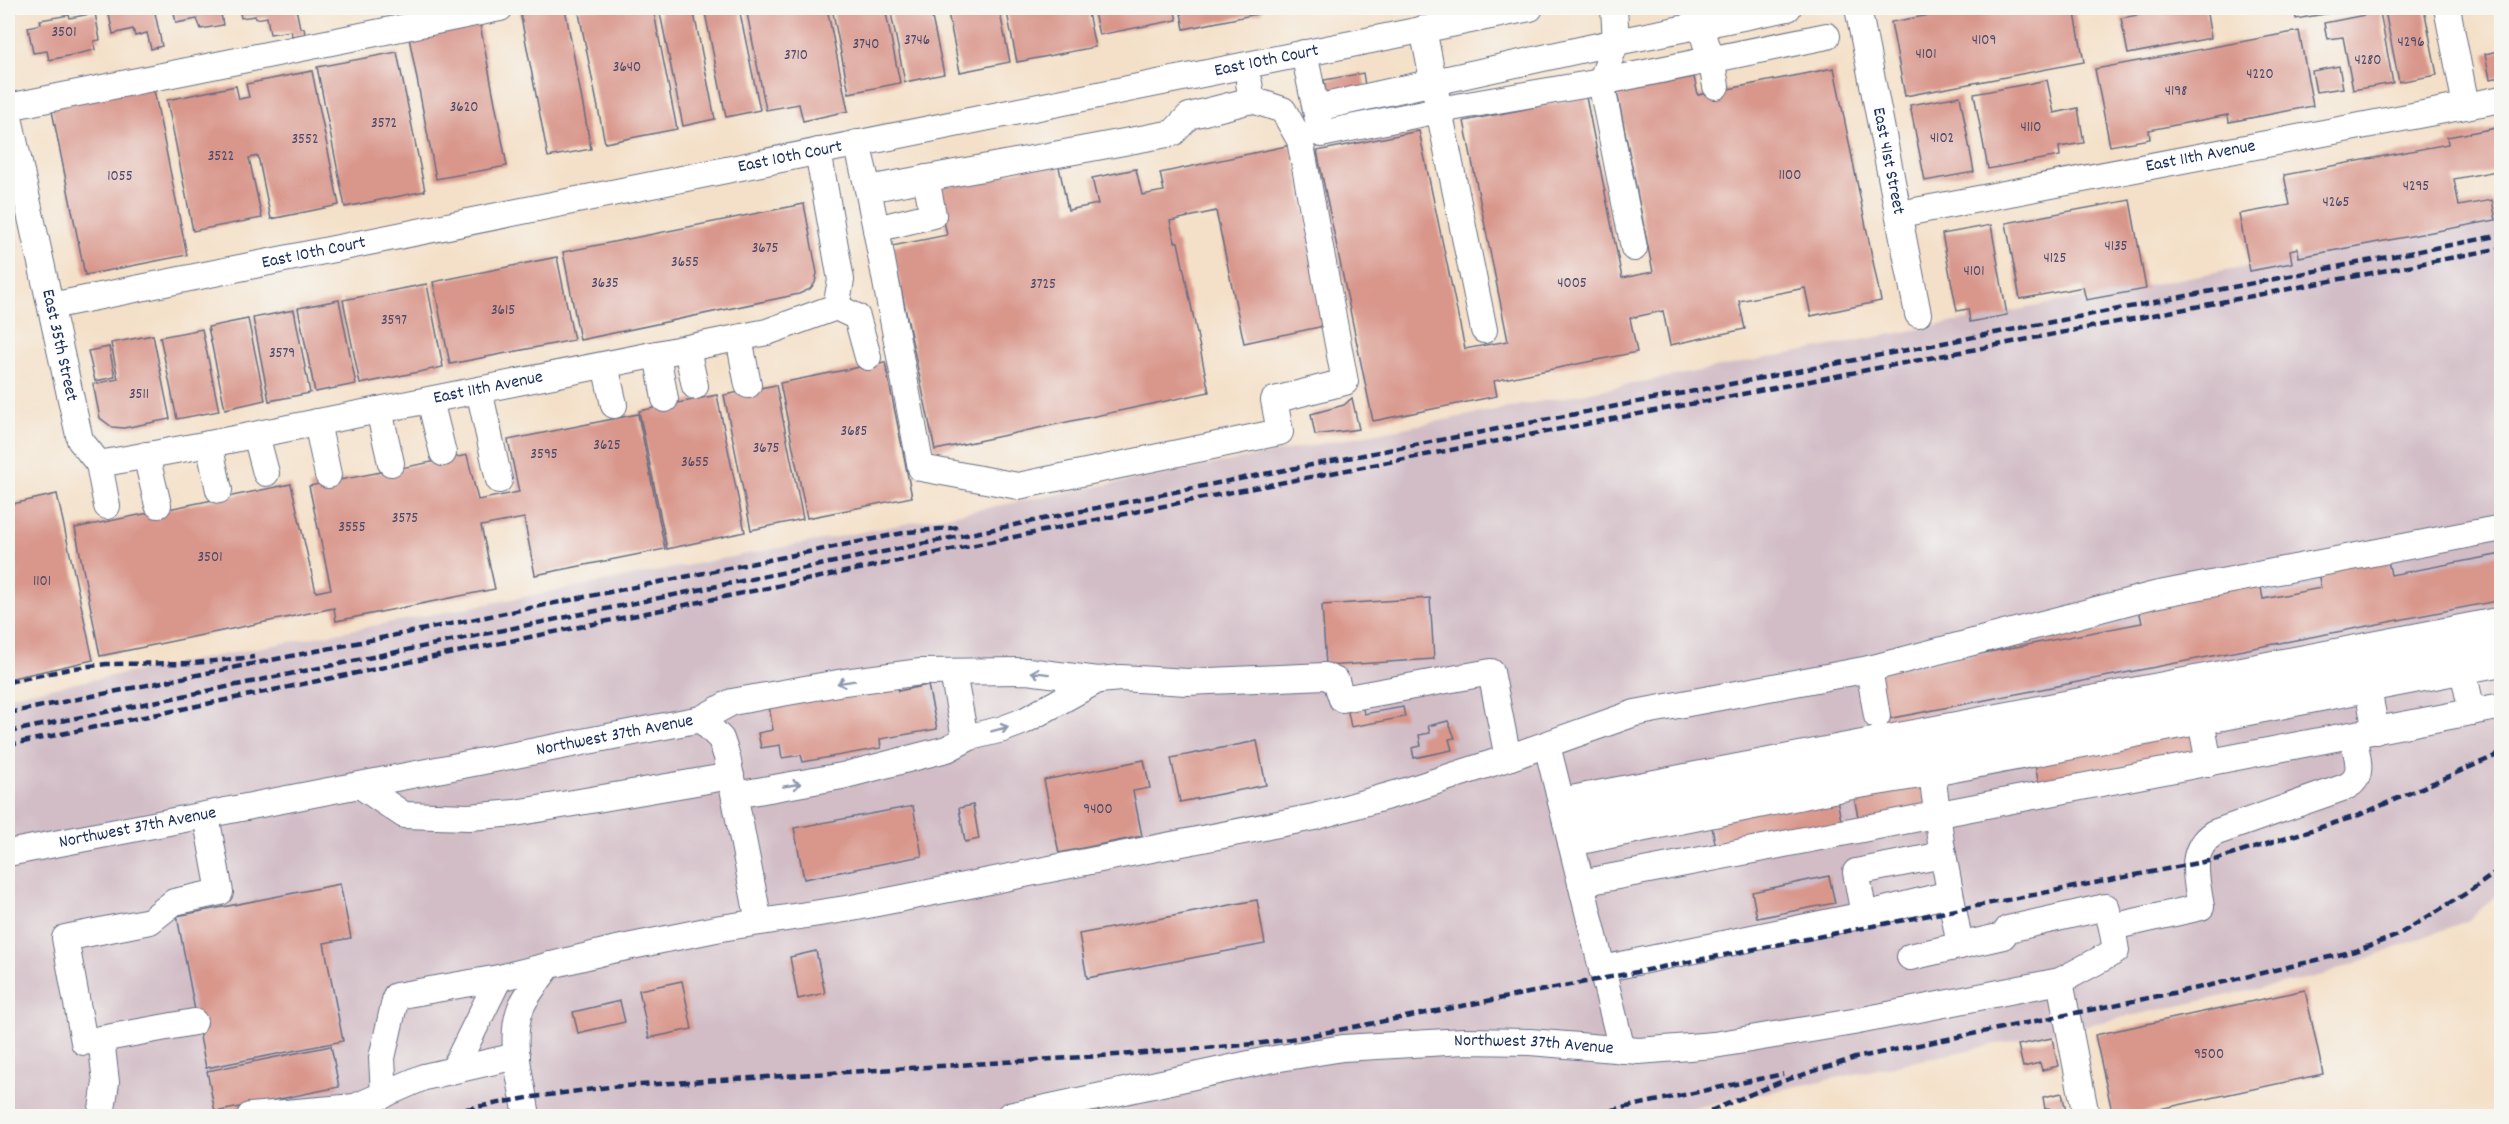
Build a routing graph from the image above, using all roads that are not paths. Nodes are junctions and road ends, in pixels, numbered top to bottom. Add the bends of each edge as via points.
1 (500, 8) edge
2 (1530, 8) edge
3 (1614, 8) edge
4 (1788, 8) edge
5 (1858, 8) edge
6 (2447, 8) edge
7 (1696, 16) edge
8 (1423, 29) junction
9 (1827, 36) dead end
10 (1616, 42) junction
11 (1304, 53) junction
12 (1711, 58) junction
13 (1246, 65) junction
14 (1601, 82) junction
15 (1434, 83) junction
16 (1716, 86) dead end
17 (2502, 99) edge
18 (1252, 100) junction
19 (8, 106) edge
20 (2466, 106) junction
21 (1316, 108) junction
22 (1439, 110) junction
23 (8, 113) edge
24 (857, 143) junction
25 (818, 151) junction
26 (926, 178) junction
27 (868, 189) junction
28 (1900, 214) junction
29 (876, 228) junction
30 (1634, 248) dead end
31 (51, 306) junction
32 (836, 307) junction
33 (1918, 314) dead end
34 (1484, 330) dead end
35 (739, 338) junction
36 (687, 349) junction
37 (657, 354) junction
38 (868, 357) dead end
39 (605, 365) junction
40 (695, 386) dead end
41 (748, 386) dead end
42 (479, 390) junction
43 (665, 399) dead end
44 (430, 400) junction
45 (614, 405) dead end
46 (379, 410) junction
47 (318, 422) junction
48 (255, 435) junction
49 (209, 444) junction
50 (443, 453) dead end
51 (146, 455) junction
52 (391, 463) dead end
53 (99, 464) junction
54 (266, 473) dead end
55 (328, 475) dead end
56 (499, 480) dead end
57 (219, 490) dead end
58 (158, 505) dead end
59 (107, 506) dead end
60 (2502, 528) edge
61 (2502, 620) edge
62 (2502, 641) edge
63 (2502, 663) edge
64 (1869, 669) junction
65 (2463, 670) junction
66 (953, 673) junction
67 (1098, 680) junction
68 (2368, 689) junction
69 (2261, 698) junction
70 (2502, 706) edge
71 (2472, 712) junction
72 (1877, 716) dead end
73 (701, 719) junction
74 (2201, 721) junction
75 (2364, 733) junction
76 (965, 738) junction
77 (1547, 745) junction
78 (1508, 758) junction
79 (1930, 763) junction
80 (2210, 763) junction
81 (733, 785) junction
82 (361, 786) junction
83 (1936, 814) junction
84 (206, 816) junction
85 (1566, 822) junction
86 (8, 853) edge
87 (1943, 855) junction
88 (1581, 883) junction
89 (1949, 894) junction
90 (1864, 915) junction
91 (759, 922) junction
92 (2112, 927) junction
93 (1960, 946) junction
94 (1910, 957) dead end
95 (549, 965) junction
96 (1602, 969) junction
97 (499, 978) junction
98 (2060, 981) junction
99 (194, 1022) dead end
100 (101, 1039) junction
101 (1622, 1050) junction
102 (517, 1056) junction
103 (454, 1069) junction
104 (384, 1095) junction
105 (101, 1116) edge
106 (250, 1116) edge
107 (527, 1116) edge
108 (1010, 1116) edge
109 (2086, 1116) edge

1 - 19 street
2 - 8 street, East 10th Court
3 - 10 street
4 - 7 street
5 - 28 street, East 41st Street
6 - 20 street
7 - 10 street
7 - 12 street
8 - 11 street, East 10th Court
8 - 15 street
9 - 12 street
10 - 14 street
10 - 15 street
11 - 13 street, East 10th Court
11 - 21 street
12 - 14 street
12 - 16 street
13 - 18 street
13 - 24 street, East 10th Court
14 - 22 street
14 - 30 street
15 - 21 street
15 - 22 street
17 - 20 street, East 11th Avenue
18 - 26 street via 1189,116 1173,133
18 - 29 street via 1283,110 1300,140 1345,382 1274,399 1280,432 1018,486 921,468
20 - 28 street, East 11th Avenue
21 - 22 street via 1321,134
22 - 34 street
23 - 31 street, East 35th Street
24 - 25 street, East 10th Court
24 - 27 street
25 - 31 street, East 10th Court
25 - 32 street via 841,280
26 - 27 street
26 - 29 street via 933,215
27 - 29 street
28 - 33 street, East 41st Street
31 - 53 street, East 35th Street via 80,440
32 - 35 street, East 11th Avenue via 768,332
32 - 38 street via 857,317
35 - 36 street, East 11th Avenue
35 - 41 street
36 - 37 street, East 11th Avenue
36 - 40 street
37 - 39 street, East 11th Avenue
37 - 43 street
39 - 42 street, East 11th Avenue
39 - 45 street
42 - 44 street, East 11th Avenue
42 - 56 street
44 - 46 street, East 11th Avenue
44 - 50 street
46 - 47 street, East 11th Avenue
46 - 52 street
47 - 48 street, East 11th Avenue
47 - 55 street
48 - 49 street, East 11th Avenue
48 - 54 street
49 - 51 street
49 - 57 street
51 - 53 street
51 - 58 street
53 - 59 street
60 - 64 street via 2154,594
61 - 85 street
62 - 69 street
63 - 65 street
64 - 72 street
64 - 77 street via 1635,713
65 - 68 street
65 - 71 street
67 -> 66 street via 1027,671
66 -> 73 street via 893,675 732,702
66 - 76 street
76 -> 67 street via 1024,721
67 - 78 street via 1203,682 1329,677 1339,686 1342,699 1491,672
68 - 69 street
68 - 75 street
69 - 74 street
69 - 79 street
70 - 71 street
71 - 75 street
73 - 81 street, Northwest 37th Avenue via 721,739
73 - 82 street, Northwest 37th Avenue
74 - 79 street
74 - 80 street
75 - 80 street
75 - 92 street via 2359,774 2351,784 2220,829 2202,843 2196,864 2201,907
81 -> 76 street via 863,771 947,749
77 - 78 street
77 - 85 street
78 - 91 street via 1297,820 852,908
79 - 83 street
79 - 85 street via 1836,789
80 - 83 street
81 - 82 street via 469,817 404,814
81 - 91 street, Northwest 37th Avenue
82 - 84 street, Northwest 37th Avenue
83 - 87 street
83 - 88 street
84 - 86 street, Northwest 37th Avenue
84 - 100 street via 220,892 174,902 150,921 64,938 84,1042
85 - 88 street
87 - 89 street
87 - 90 street via 1856,872
88 - 96 street
89 - 90 street
89 - 93 street
90 - 96 street
91 - 95 street
92 - 93 street via 2106,907 2008,929 2003,936
92 - 98 street, Northwest 37th Avenue via 2116,951
93 - 94 street
95 - 97 street
95 - 102 street via 519,1012
96 - 101 street
97 - 103 street
97 - 104 street via 396,996 382,1058
98 - 101 street, Northwest 37th Avenue via 1782,1034 1689,1048
98 - 109 street
99 - 100 street
100 - 105 street via 105,1083
101 - 108 street, Northwest 37th Avenue via 1484,1041 1343,1048 1268,1060
102 - 103 street
102 - 107 street
103 - 104 street
104 - 106 street via 355,1107

